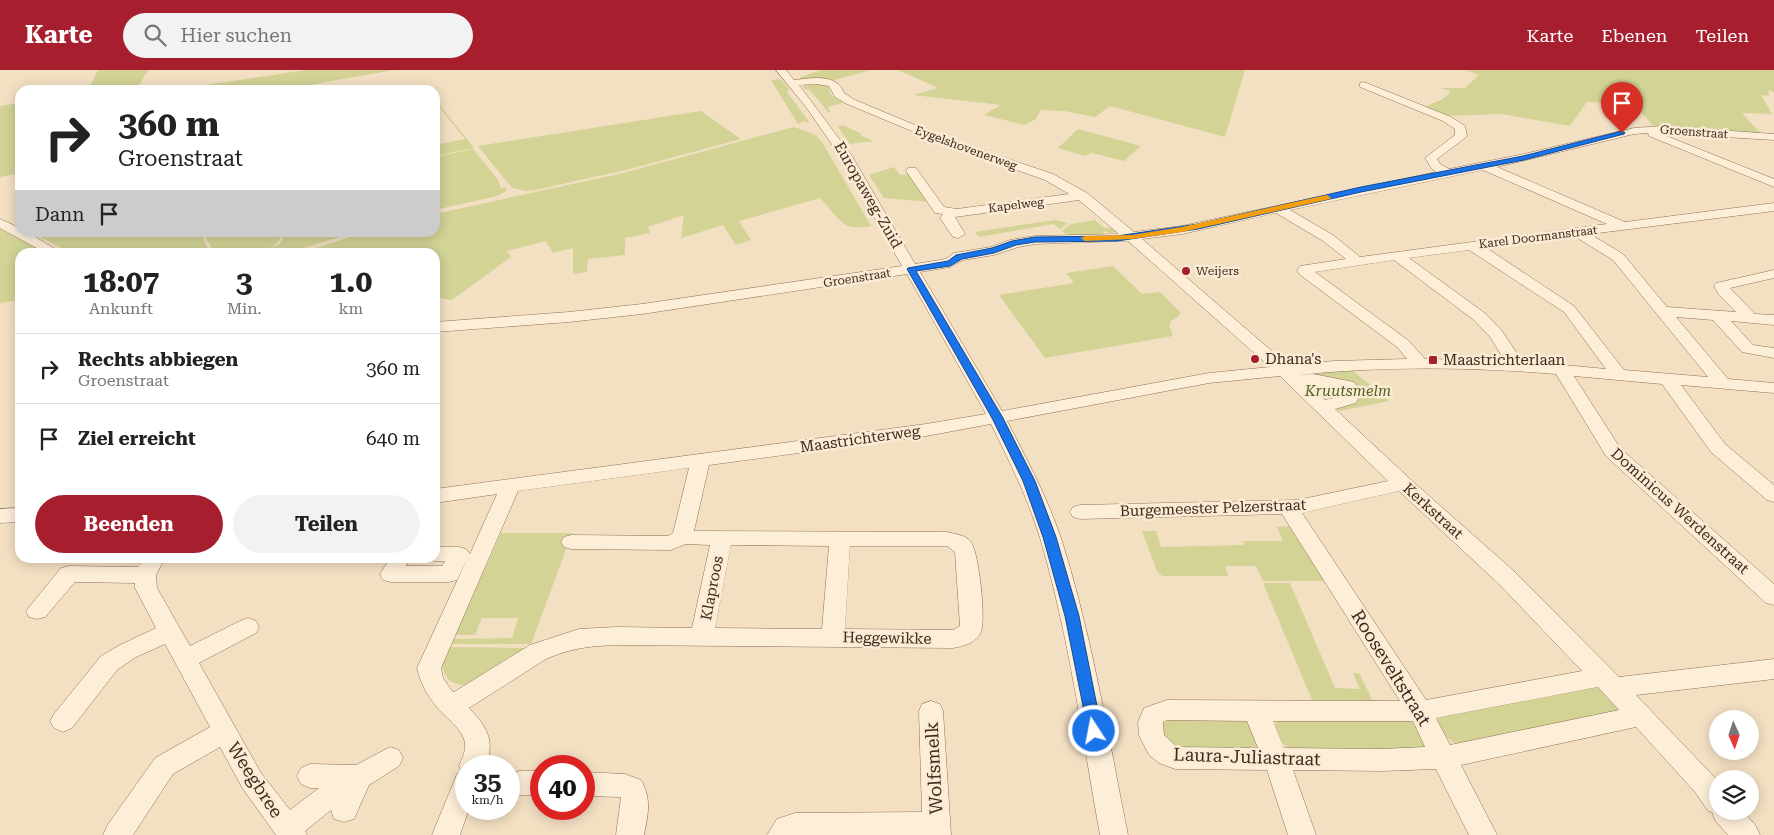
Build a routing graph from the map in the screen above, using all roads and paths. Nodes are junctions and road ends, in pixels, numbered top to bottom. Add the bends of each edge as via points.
1 (781, 70) edge
2 (793, 83) junction
3 (1364, 86) dead end
4 (1642, 130) junction
5 (1774, 137) edge
6 (1485, 166) junction
7 (912, 171) dead end
8 (1446, 173) junction
9 (1774, 183) edge
10 (1082, 196) junction
11 (1774, 208) edge
12 (1279, 209) junction
13 (950, 212) junction
14 (0, 223) edge
15 (1623, 226) junction
16 (15, 231) edge
17 (1576, 232) junction
18 (958, 234) dead end
19 (26, 237) edge
20 (1132, 237) junction
21 (1472, 245) junction
22 (46, 248) edge
23 (1397, 256) junction
24 (1357, 261) junction
25 (911, 269) junction
26 (1774, 274) edge
27 (1662, 311) junction
28 (1717, 315) junction
29 (1750, 318) junction
30 (1774, 320) edge
31 (440, 327) edge
32 (1774, 353) edge
33 (1420, 364) junction
34 (1328, 366) junction
35 (1517, 366) junction
36 (1561, 369) junction
37 (1618, 373) junction
38 (1289, 376) junction
39 (1667, 378) junction
40 (1722, 383) junction
41 (1343, 384) junction
42 (1774, 388) edge
43 (1322, 406) junction
44 (997, 418) junction
45 (701, 460) junction
46 (1402, 484) junction
47 (511, 485) junction
48 (1774, 494) edge
49 (440, 495) edge
50 (1288, 508) junction
51 (1080, 512) dead end
52 (15, 515) edge
53 (0, 516) edge
54 (685, 536) junction
55 (722, 538) junction
56 (840, 538) junction
57 (571, 542) dead end
58 (440, 554) edge
59 (397, 563) edge
60 (465, 564) junction
61 (150, 566) edge
62 (1774, 597) edge
63 (37, 610) dead end
64 (248, 627) dead end
65 (171, 631) junction
66 (702, 637) junction
67 (833, 638) junction
68 (185, 659) junction
69 (1770, 674) edge
70 (1607, 682) junction
71 (452, 706) junction
72 (931, 711) dead end
73 (1256, 711) junction
74 (1420, 712) junction
75 (1641, 716) junction
76 (63, 721) dead end
77 (224, 732) junction
78 (477, 755) edge
79 (1445, 757) junction
80 (390, 758) dead end
81 (1276, 759) junction
82 (310, 776) dead end
83 (595, 784) edge
84 (342, 790) junction
85 (1709, 790) edge
86 (455, 811) edge
87 (1733, 820) edge
88 (937, 830) edge
89 (290, 832) edge
90 (117, 835) edge
91 (446, 835) edge
92 (630, 835) edge
93 (781, 835) edge
94 (1114, 835) edge
95 (1302, 835) edge
96 (1483, 835) edge
97 (1746, 835) edge

1 - 2 street, Europaweg-Zuid
2 - 10 street, Eygelshovenerweg via 820,81 832,84 839,95 859,106 942,140 1049,177
2 - 25 street, Europaweg-Zuid via 846,156
3 - 8 street via 1447,119 1461,128 1461,136 1431,158
4 - 5 street, Groenstraat
4 - 6 street, Groenstraat
4 - 9 street
6 - 8 street, Groenstraat
6 - 15 street
7 - 13 street via 938,208
8 - 12 street, Groenstraat
10 - 13 street, Kapelweg
10 - 20 street, Eygelshovenerweg
11 - 15 street, Karel Doormanstraat
12 - 20 street, Groenstraat
12 - 24 street via 1328,238
13 - 18 street via 947,218
14 - 16 street
15 - 17 street, Karel Doormanstraat
17 - 21 street, Karel Doormanstraat
17 - 27 street via 1618,257
19 - 22 street
20 - 25 street, Groenstraat via 1035,240 959,256 950,263
20 - 38 street, Kerkstraat
21 - 23 street, Karel Doormanstraat
21 - 37 street via 1569,309
23 - 24 street, Karel Doormanstraat
23 - 35 street via 1480,317 1496,334
24 - 33 street, Karel Doormanstraat via 1304,271 1402,344
25 - 31 street, Groenstraat via 617,312
25 - 44 street, Europaweg-Zuid
26 - 29 street via 1721,286
27 - 28 street
27 - 40 street
28 - 29 street
28 - 32 street via 1748,349
29 - 30 street
33 - 34 street
33 - 35 street
34 - 38 street
34 - 41 street
35 - 36 street
36 - 37 street
36 - 62 street, Dominicus Werdenstraat via 1613,452
37 - 39 street
38 - 41 street
38 - 43 street, Kerkstraat
38 - 44 street, Maastrichterweg via 1210,378
39 - 40 street
39 - 48 street via 1718,448
40 - 42 street
41 - 43 street via 1352,392 1350,399
43 - 46 street, Kerkstraat
44 - 45 street, Maastrichterweg
44 - 94 street, Europaweg-Zuid via 1029,481 1050,537 1072,616
45 - 47 street, Maastrichterweg
45 - 54 street via 683,532
46 - 50 street, Burgemeester Pelzerstraat
46 - 70 street, Kerkstraat via 1508,579
47 - 49 street, Maastrichterweg
47 - 60 street
50 - 51 street, Burgemeester Pelzerstraat
50 - 74 street, Rooseveltstraat
52 - 53 street
54 - 55 street, Heggewikke
54 - 57 street, Heggewikke via 671,543
55 - 56 street, Heggewikke
55 - 66 street, Klaproos
56 - 67 street
56 - 67 street, Heggewikke via 947,539 962,544 966,552 972,624 967,634 953,639
58 - 60 street via 459,554
59 - 60 street via 391,574 449,574
60 - 71 street via 429,668 434,686
61 - 63 street, Weegbree via 69,574
61 - 65 street, Weegbree via 146,588
64 - 68 street
65 - 68 street, Weegbree
65 - 76 street via 109,663
66 - 67 street, Heggewikke
66 - 71 street, Heggewikke via 596,636 565,641 538,652
68 - 77 street, Weegbree
69 - 70 street, Laura-Juliastraat
70 - 74 street, Laura-Juliastraat
70 - 75 street, Kerkstraat
71 - 78 street via 477,740
72 - 88 street, Wolfsmelk
73 - 74 street, Laura-Juliastraat
73 - 81 street
73 - 81 street, Laura-Juliastraat via 1167,710 1153,716 1151,732 1160,750 1175,758
74 - 79 street, Rooseveltstraat
75 - 79 street, Laura-Juliastraat
75 - 85 street, Kerkstraat
77 - 89 street, Weegbree via 252,781
77 - 90 street, Weegbree via 164,766
79 - 81 street, Laura-Juliastraat
79 - 96 street, Rooseveltstraat
80 - 84 street, Weegbree
81 - 95 street
82 - 84 street
83 - 92 street via 622,784 631,787 636,794
84 - 89 street, Weegbree
86 - 91 street
87 - 97 street
88 - 93 street, Wolfsmelk via 795,826

